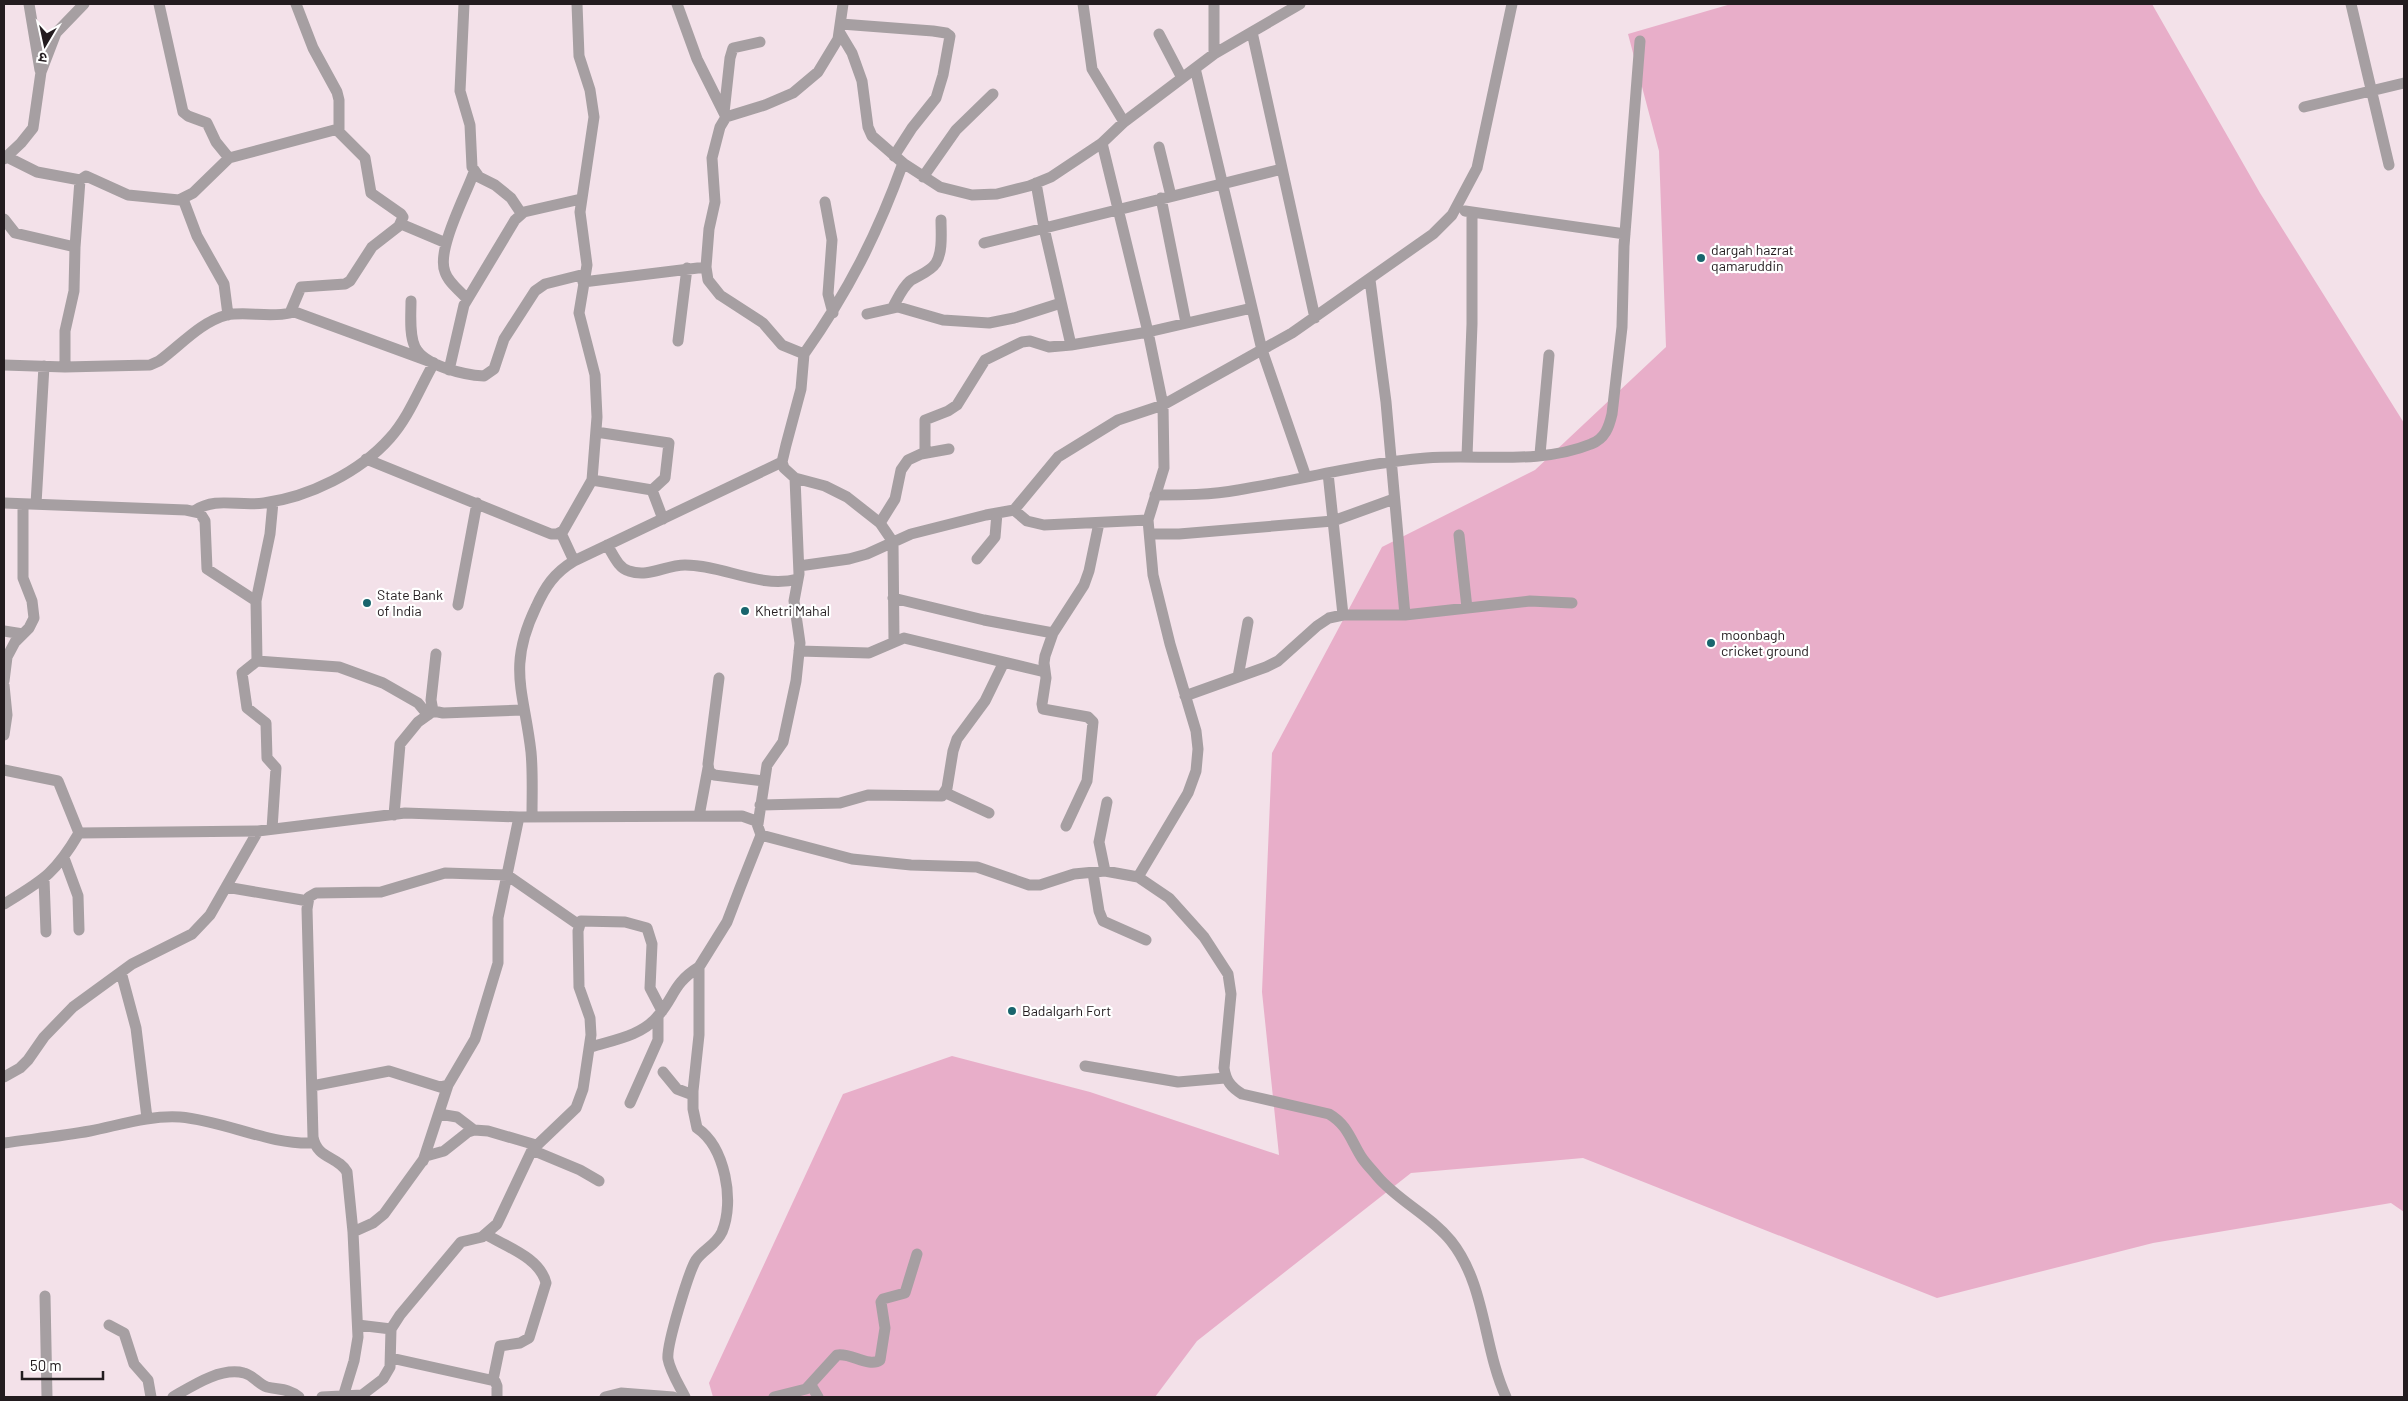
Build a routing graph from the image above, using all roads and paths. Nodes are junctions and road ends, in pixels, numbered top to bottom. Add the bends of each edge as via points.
1 (29, 4) edge
2 (84, 4) edge
3 (159, 4) edge
4 (296, 4) edge
5 (464, 4) edge
6 (577, 4) edge
7 (677, 4) edge
8 (843, 4) edge
9 (1083, 4) edge
10 (1214, 4) edge
11 (1300, 4) edge
12 (1512, 4) edge
13 (2351, 4) edge
14 (1287, 7) edge
15 (841, 29) junction
16 (1252, 32) junction
17 (1159, 34) dead end
18 (1640, 41) dead end
19 (760, 42) dead end
20 (1214, 54) junction
21 (1195, 68) junction
22 (41, 72) junction
23 (1182, 78) junction
24 (2404, 83) edge
25 (2371, 90) junction
26 (994, 94) dead end
27 (2304, 107) dead end
28 (724, 115) junction
29 (1124, 122) junction
30 (338, 129) junction
31 (1102, 143) junction
32 (1159, 148) dead end
33 (5, 158) edge
34 (229, 158) junction
35 (898, 160) junction
36 (2389, 165) dead end
37 (1282, 169) junction
38 (474, 172) junction
39 (923, 177) junction
40 (80, 180) junction
41 (1036, 183) junction
42 (1223, 184) junction
43 (1166, 197) junction
44 (182, 199) junction
45 (581, 199) junction
46 (825, 202) dead end
47 (1117, 208) junction
48 (1455, 209) junction
49 (1472, 212) junction
50 (521, 213) junction
51 (4, 219) edge
52 (941, 220) dead end
53 (401, 224) junction
54 (1044, 228) junction
55 (1625, 234) junction
56 (446, 243) junction
57 (984, 244) dead end
58 (76, 247) junction
59 (706, 267) junction
60 (687, 268) junction
61 (584, 278) junction
62 (1370, 280) junction
63 (467, 300) junction
64 (411, 301) dead end
65 (1061, 303) junction
66 (893, 307) junction
67 (1252, 308) junction
68 (292, 311) junction
69 (833, 313) junction
70 (868, 314) dead end
71 (228, 315) junction
72 (1315, 318) junction
73 (1186, 323) junction
74 (1148, 332) junction
75 (678, 341) dead end
76 (1070, 345) junction
77 (1262, 350) junction
78 (804, 354) junction
79 (1549, 355) dead end
80 (434, 363) junction
81 (4, 366) edge
82 (44, 366) junction
83 (65, 367) junction
84 (449, 370) junction
85 (1163, 405) junction
86 (596, 432) junction
87 (949, 450) dead end
88 (925, 453) junction
89 (1540, 454) junction
90 (1467, 456) junction
91 (366, 459) junction
92 (782, 462) junction
93 (1391, 462) junction
94 (1328, 473) junction
95 (1306, 477) junction
96 (795, 478) junction
97 (592, 480) junction
98 (652, 490) junction
99 (1155, 495) junction
100 (1394, 499) junction
101 (4, 502) edge
102 (273, 502) junction
103 (477, 503) junction
104 (22, 504) junction
105 (36, 504) junction
106 (1014, 510) junction
107 (194, 511) junction
108 (997, 513) junction
109 (663, 519) junction
110 (1148, 520) junction
111 (1333, 521) junction
112 (880, 523) junction
113 (1098, 523) junction
114 (560, 533) junction
115 (1150, 534) junction
116 (1459, 535) dead end
117 (893, 542) junction
118 (607, 545) junction
119 (977, 559) dead end
120 (574, 561) junction
121 (799, 566) junction
122 (798, 579) junction
123 (893, 598) junction
124 (256, 601) junction
125 (1572, 603) dead end
126 (458, 605) dead end
127 (1467, 608) junction
128 (1343, 615) junction
129 (1405, 615) junction
130 (1248, 622) dead end
131 (4, 631) edge
132 (1053, 633) junction
133 (23, 634) junction
134 (894, 641) junction
135 (799, 651) junction
136 (436, 654) dead end
137 (257, 661) junction
138 (1004, 662) junction
139 (1045, 672) junction
140 (1238, 677) junction
141 (719, 678) dead end
142 (4, 681) edge
143 (4, 685) edge
144 (1185, 696) junction
145 (523, 710) junction
146 (431, 713) junction
147 (4, 735) edge
148 (708, 768) junction
149 (4, 770) edge
150 (764, 782) junction
151 (946, 793) junction
152 (1107, 802) dead end
153 (760, 805) junction
154 (989, 813) dead end
155 (394, 814) junction
156 (532, 816) junction
157 (699, 816) junction
158 (519, 817) junction
159 (1066, 826) dead end
160 (272, 829) junction
161 (759, 830) junction
162 (258, 831) junction
163 (79, 833) junction
164 (64, 858) junction
165 (1105, 871) junction
166 (1093, 873) junction
167 (507, 875) junction
168 (1138, 877) junction
169 (44, 879) junction
170 (226, 887) junction
171 (308, 901) junction
172 (4, 904) edge
173 (579, 925) junction
174 (79, 930) dead end
175 (46, 932) dead end
176 (1146, 940) dead end
177 (699, 967) junction
178 (121, 972) junction
179 (660, 1013) junction
180 (591, 1047) junction
181 (1085, 1066) dead end
182 (663, 1072) dead end
183 (4, 1077) edge
184 (1225, 1078) junction
185 (448, 1085) junction
186 (312, 1086) junction
187 (693, 1095) junction
188 (630, 1104) dead end
189 (439, 1114) junction
190 (147, 1118) junction
191 (474, 1130) junction
192 (4, 1143) edge
193 (314, 1143) junction
194 (534, 1148) junction
195 (422, 1162) junction
196 (599, 1181) dead end
197 (353, 1232) junction
198 (487, 1235) junction
199 (917, 1254) dead end
200 (45, 1296) dead end
201 (109, 1325) dead end
202 (358, 1325) junction
203 (391, 1329) junction
204 (391, 1358) junction
205 (493, 1380) junction
206 (811, 1385) junction
207 (368, 1395) edge
208 (638, 1395) edge
209 (47, 1397) edge
210 (151, 1397) edge
211 (173, 1397) edge
212 (299, 1397) edge
213 (322, 1397) edge
214 (342, 1397) edge
215 (497, 1397) edge
216 (605, 1397) edge
217 (673, 1397) edge
218 (684, 1397) edge
219 (774, 1397) edge
220 (818, 1397) edge
221 (1506, 1397) edge

1 - 22 street
2 - 22 street via 56,33
3 - 34 street via 183,112 206,122
4 - 30 street via 313,48 337,92
5 - 38 street via 460,90 470,125
6 - 45 street via 580,56 594,117
7 - 28 street via 697,59
8 - 15 street
9 - 29 street via 1092,69
10 - 20 street
11 - 14 street
12 - 48 street via 1477,168
13 - 25 street
14 - 16 street
15 - 28 street via 818,72 793,93 765,105
15 - 35 street via 862,81 869,132
15 - 35 street via 933,32 950,36 936,98 912,128
16 - 20 street
16 - 37 street
17 - 23 street
18 - 55 street
19 - 28 street via 736,46 731,53
20 - 21 street
21 - 23 street
21 - 42 street
22 - 33 street via 32,128
23 - 29 street
24 - 25 street
25 - 27 street
25 - 36 street
26 - 39 street via 956,130
28 - 59 street via 712,158 715,202
29 - 31 street
30 - 34 street
30 - 53 street via 340,135 362,154 371,193 401,214
31 - 41 street via 1051,177
31 - 47 street
32 - 43 street
33 - 40 street via 37,172
34 - 44 street via 193,194
35 - 39 street
35 - 69 street via 870,246
37 - 42 street
37 - 72 street
38 - 50 street via 503,191
38 - 56 street
39 - 41 street via 940,187 972,195 997,194
40 - 44 street via 86,176 94,178 128,195
40 - 58 street
41 - 54 street
42 - 43 street
42 - 67 street
43 - 47 street
43 - 73 street
44 - 71 street via 197,236 224,284
45 - 50 street
45 - 61 street via 580,224 587,255
46 - 69 street via 832,240 828,294
47 - 54 street
47 - 74 street
48 - 49 street
48 - 62 street via 1433,234
49 - 55 street
49 - 90 street
50 - 63 street
51 - 58 street via 15,233
52 - 66 street via 940,251 936,263 901,291
53 - 56 street
53 - 68 street via 372,247 350,281 336,285 302,286
54 - 57 street
54 - 65 street
55 - 89 street via 1622,327 1609,428 1592,444
56 - 63 street via 444,271
58 - 83 street via 74,291 64,331
59 - 60 street
59 - 78 street via 708,280 720,295 763,323 782,345
60 - 61 street
60 - 75 street
61 - 84 street via 545,284 535,291 504,338 491,373 480,376
61 - 86 street via 579,313 595,375
62 - 72 street
62 - 93 street
63 - 84 street
64 - 80 street via 414,346
65 - 66 street via 1014,318 989,322 943,320
65 - 76 street
66 - 70 street
67 - 73 street
67 - 77 street
68 - 71 street
68 - 80 street
69 - 78 street
71 - 83 street via 207,324 167,356 150,365
72 - 77 street
73 - 74 street
74 - 76 street
74 - 85 street
76 - 88 street via 1045,346 1025,341 985,360 957,405 925,420
77 - 85 street
77 - 95 street
78 - 92 street via 801,389
79 - 89 street
80 - 84 street
80 - 91 street via 391,437
81 - 82 street
82 - 83 street
82 - 105 street
85 - 99 street via 1164,468
85 - 106 street via 1118,420 1058,457
86 - 97 street
86 - 98 street via 669,443 665,478
87 - 88 street
88 - 112 street via 913,456 903,465 896,499
89 - 90 street
90 - 93 street
91 - 102 street via 328,483
91 - 103 street
92 - 96 street
92 - 109 street
93 - 94 street
93 - 100 street
94 - 95 street
94 - 111 street
95 - 99 street via 1237,490
96 - 112 street via 836,491
96 - 121 street
97 - 98 street
97 - 114 street
98 - 109 street
99 - 110 street
100 - 111 street
100 - 129 street
101 - 104 street
102 - 107 street via 210,503
102 - 124 street
103 - 114 street via 551,534
103 - 126 street
104 - 105 street
104 - 133 street via 24,578 34,611
105 - 107 street
106 - 108 street
106 - 113 street via 1027,521 1044,525
107 - 124 street via 200,513 205,521 206,569
108 - 117 street via 911,534
108 - 119 street via 995,537
109 - 118 street
110 - 113 street
110 - 115 street
111 - 115 street
111 - 128 street
112 - 117 street
113 - 132 street via 1084,584
114 - 120 street
115 - 144 street via 1153,575
116 - 127 street
117 - 121 street via 849,559
117 - 123 street
118 - 120 street
118 - 122 street via 619,565 629,572 650,573 687,565 769,582 784,583
120 - 145 street via 548,584 526,628 519,656
121 - 122 street
122 - 135 street via 794,601
123 - 132 street
123 - 134 street
124 - 137 street
125 - 127 street via 1530,601
127 - 129 street
128 - 129 street
128 - 140 street via 1329,618 1317,626 1278,661
130 - 140 street
131 - 133 street
132 - 139 street via 1044,660
133 - 142 street via 7,657
134 - 135 street via 869,653
134 - 138 street via 904,638
135 - 150 street via 786,733 780,748 768,762
136 - 146 street
137 - 146 street via 339,667 383,684
137 - 160 street via 242,673 247,708 266,723 267,758 276,768
138 - 139 street
138 - 151 street via 985,701 957,739
139 - 159 street via 1043,709 1088,717 1093,722 1087,781
140 - 144 street
141 - 148 street
143 - 147 street via 7,715
144 - 168 street via 1196,731 1196,771 1188,793
145 - 146 street
145 - 156 street via 531,752
146 - 155 street via 418,722 400,744
148 - 150 street via 714,775
148 - 157 street
149 - 163 street via 58,781
150 - 153 street
151 - 153 street via 937,797 868,795 832,804
151 - 154 street
152 - 165 street via 1099,842
153 - 161 street
155 - 158 street
155 - 160 street
156 - 157 street
156 - 158 street
157 - 161 street via 752,818
158 - 167 street
160 - 162 street
161 - 166 street via 862,861 977,867 1029,885 1040,885 1074,874
161 - 177 street via 727,922
162 - 163 street
162 - 170 street
163 - 164 street
164 - 169 street
164 - 174 street via 78,896
165 - 166 street
165 - 168 street
166 - 176 street via 1103,921
167 - 171 street via 445,873 381,892 316,893
167 - 173 street
167 - 185 street via 498,918 498,963 486,1008 475,1039
168 - 184 street via 1169,898 1204,937 1228,974 1231,994
169 - 172 street
169 - 175 street
170 - 171 street
170 - 178 street via 210,915 192,934
171 - 186 street
173 - 179 street via 589,919 636,923 647,928 652,944 650,988
173 - 180 street via 580,987 590,1018
177 - 179 street via 680,980
177 - 187 street via 699,1035
178 - 183 street via 73,1007 44,1037 28,1060
178 - 190 street via 140,1051
179 - 180 street via 646,1027 630,1035
179 - 188 street via 658,1040
180 - 194 street via 576,1108
181 - 184 street via 1178,1082
182 - 187 street via 677,1089
184 - 221 street via 1242,1094 1336,1118 1348,1129 1362,1158 1380,1179 1432,1221 1451,1242 1478,1295 1494,1367
185 - 186 street via 440,1087 389,1072
185 - 189 street
186 - 193 street
187 - 218 street via 692,1109 697,1128 707,1134 715,1147 727,1179 727,1200 723,1230 696,1261 672,1334 668,1358
189 - 191 street via 458,1117
189 - 195 street
190 - 192 street via 89,1131
190 - 193 street via 197,1119 284,1142
191 - 194 street via 488,1130
191 - 195 street via 441,1152 428,1155
193 - 197 street via 322,1155 347,1172
194 - 196 street
194 - 198 street via 503,1215
195 - 197 street via 384,1214
197 - 202 street
198 - 203 street via 461,1242
198 - 205 street via 534,1263 546,1283 528,1338 520,1343 500,1346
199 - 206 street via 905,1293 881,1302 885,1328 880,1360 873,1362 846,1354 837,1355
200 - 209 street
201 - 210 street via 124,1333 134,1364 148,1380
202 - 203 street
202 - 214 street via 357,1348
203 - 204 street
204 - 205 street
204 - 207 street via 387,1374
205 - 215 street via 497,1384
206 - 219 street
206 - 220 street
207 - 214 street
208 - 216 street via 621,1393
208 - 217 street
211 - 212 street via 217,1375 238,1372 251,1376 264,1386 288,1390
213 - 214 street

